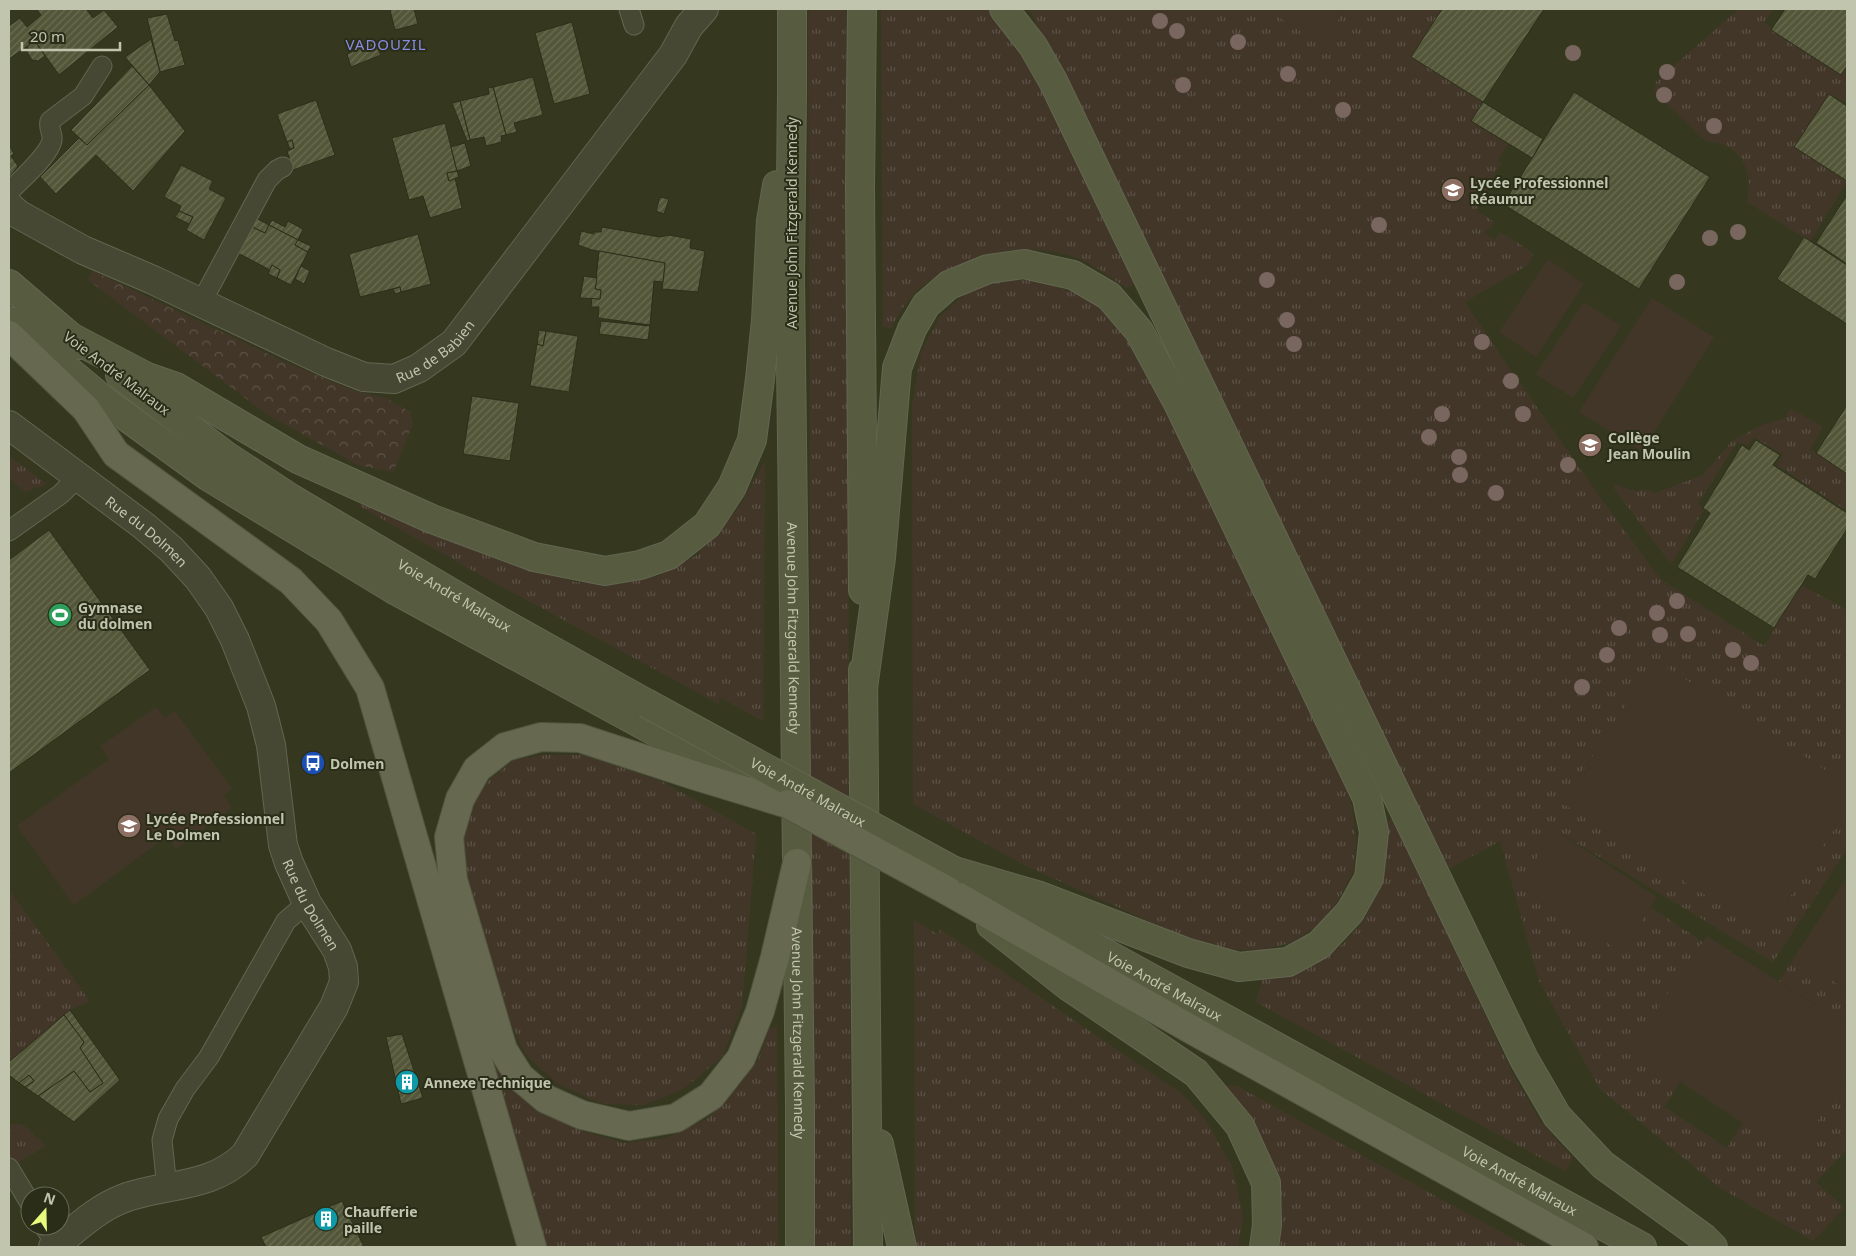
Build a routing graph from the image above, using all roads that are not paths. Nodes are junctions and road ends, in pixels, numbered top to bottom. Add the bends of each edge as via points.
1 (792, 9) edge
2 (862, 9) edge
3 (1004, 9) edge
4 (694, 14) edge
5 (102, 66) dead end
6 (792, 93) junction
7 (284, 167) dead end
8 (9, 192) edge
9 (9, 206) edge
10 (9, 284) edge
11 (201, 303) junction
12 (9, 321) edge
13 (65, 334) junction
14 (9, 335) edge
15 (9, 425) edge
16 (78, 477) junction
17 (9, 531) edge
18 (863, 688) junction
19 (642, 713) junction
20 (788, 804) junction
21 (797, 863) junction
22 (951, 881) junction
23 (307, 903) junction
24 (868, 1099) junction
25 (9, 1168) edge
26 (20, 1186) edge
27 (167, 1188) junction
28 (51, 1239) edge
29 (532, 1247) edge
30 (800, 1247) edge
31 (868, 1247) edge
32 (902, 1247) edge
33 (1264, 1247) edge
34 (1584, 1247) edge
35 (1642, 1247) edge
36 (1713, 1247) edge

1 - 6 main road, Avenue John Fitzgerald Kennedy
2 - 18 main road
3 - 36 main road via 1033,46 1053,81 1524,1059 1557,1116 1603,1165
4 - 11 street, Rue de Babien via 673,55 454,343 419,368 394,378 364,377
5 - 8 lane via 84,96 50,121 52,139 48,150
6 - 13 main road via 771,221 765,330 752,440 732,487 707,525 662,558 605,571 534,557 432,519 298,460 176,387 148,377
6 - 21 main road, Avenue John Fitzgerald Kennedy via 790,275
7 - 11 lane via 267,180
9 - 11 street, Rue de Babien via 83,250
10 - 13 main road, Voie André Malraux
12 - 19 main road, Voie André Malraux via 106,402 208,477 393,589
13 - 19 main road, Voie André Malraux via 225,455 292,499 499,621
14 - 29 main road via 86,409 116,454 291,580 329,621 370,688
15 - 16 street, Rue du Dolmen
16 - 17 lane via 61,494
16 - 23 street, Rue du Dolmen via 170,549 198,578 219,608 236,640 260,706 271,745 284,845
18 - 22 main road via 881,558 897,368 912,329 926,305 949,285 988,269 1024,264 1073,275 1109,296 1139,330 1178,403 1367,798 1374,832 1369,878 1350,912 1319,946 1288,962 1239,967 1188,953 1040,896
18 - 24 main road
19 - 20 main road, Voie André Malraux
19 - 22 main road, Voie André Malraux, bridge
20 - 21 main road via 580,738 541,737 505,747 477,769 460,799 449,837 453,880 503,1050 520,1077 546,1099 582,1115 629,1126 676,1118 711,1096 741,1058 760,1011
20 - 22 main road, Voie André Malraux, bridge
21 - 30 main road, Avenue John Fitzgerald Kennedy
22 - 33 main road via 1068,986 1196,1073 1240,1126 1266,1183 1268,1225
22 - 34 main road, Voie André Malraux via 1185,1026
22 - 35 main road, Voie André Malraux
23 - 27 lane via 286,921 209,1056 168,1120 162,1140
23 - 27 street, Rue du Dolmen via 337,950 343,967 344,982 334,1007 246,1155 236,1165 212,1178
24 - 31 main road
24 - 32 main road
25 - 26 lane
27 - 28 street, Rue du Dolmen via 121,1200

